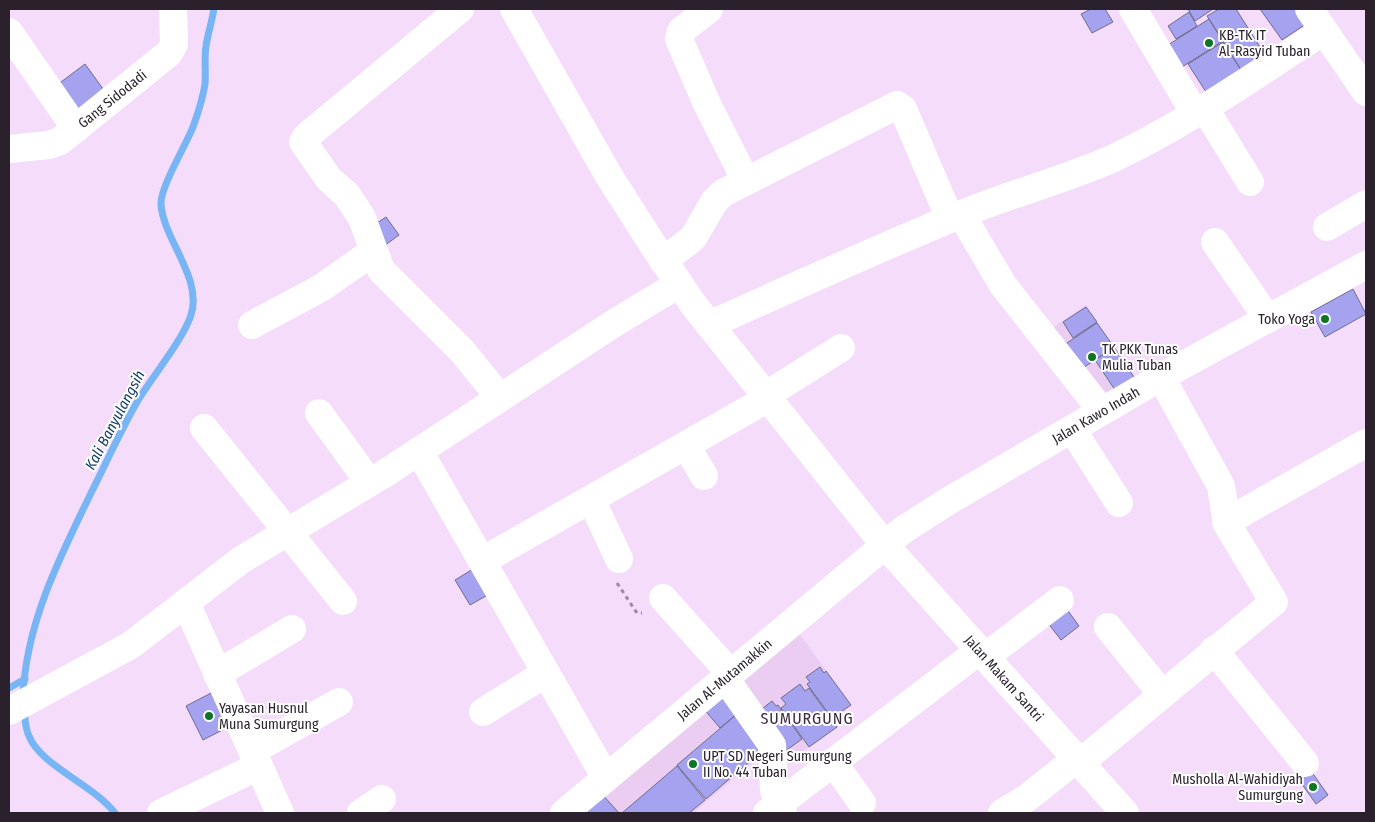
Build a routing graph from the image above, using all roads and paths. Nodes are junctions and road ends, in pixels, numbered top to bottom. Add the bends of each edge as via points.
1 (173, 9) edge
2 (460, 9) edge
3 (514, 9) edge
4 (710, 9) edge
5 (1133, 9) edge
6 (1309, 9) edge
7 (1324, 31) junction
8 (9, 32) edge
9 (1366, 92) edge
10 (1199, 110) junction
11 (76, 129) junction
12 (9, 149) edge
13 (746, 181) junction
14 (1250, 182) dead end
15 (1366, 204) edge
16 (956, 217) junction
17 (1327, 227) dead end
18 (1215, 242) dead end
19 (374, 251) junction
20 (663, 261) junction
21 (1363, 274) edge
22 (679, 284) junction
23 (1268, 319) junction
24 (252, 325) dead end
25 (709, 325) junction
26 (842, 348) dead end
27 (1161, 377) junction
28 (766, 397) junction
29 (500, 398) junction
30 (1102, 411) junction
31 (319, 413) dead end
32 (204, 428) dead end
33 (1072, 429) junction
34 (1366, 443) edge
35 (686, 445) junction
36 (420, 451) junction
37 (704, 476) dead end
38 (369, 482) junction
39 (591, 499) junction
40 (1119, 503) dead end
41 (1226, 522) junction
42 (287, 531) junction
43 (884, 544) junction
44 (619, 559) joint
45 (482, 561) junction
46 (663, 598) joint
47 (1060, 600) dead end
48 (343, 601) dead end
49 (186, 603) junction
50 (1108, 627) dead end
51 (292, 629) dead end
52 (1214, 650) junction
53 (982, 654) junction
54 (546, 673) junction
55 (217, 674) junction
56 (728, 676) junction
57 (1162, 694) junction
58 (340, 702) dead end
59 (9, 711) edge
60 (483, 712) dead end
61 (255, 759) junction
62 (1078, 761) junction
63 (834, 762) junction
64 (1305, 763) dead end
65 (606, 778) junction
66 (862, 803) dead end
67 (776, 810) edge
68 (567, 812) edge
69 (161, 813) edge
70 (280, 813) edge
71 (1002, 813) edge
72 (1125, 813) edge

1 - 11 street, Gang Sidodadi via 174,40 170,53
2 - 19 street via 304,140 328,179 347,195 362,218
3 - 20 street, Jalan Makam Santri via 609,176
4 - 13 street via 680,32 679,39
5 - 10 street
6 - 7 street
7 - 9 street
7 - 10 street
8 - 11 street
10 - 14 street
10 - 16 street via 1102,163
11 - 12 street, Gang Sidodadi via 53,144
13 - 16 street via 899,105
13 - 20 street via 719,196 693,238
15 - 17 street
16 - 25 street
16 - 30 street via 1003,285
18 - 23 street
19 - 24 street via 321,288
19 - 29 street via 381,270 469,359
20 - 22 street, Jalan Makam Santri
21 - 23 street, Jalan Kawo Indah
22 - 25 street, Jalan Makam Santri
22 - 29 street
23 - 27 street, Jalan Kawo Indah
25 - 28 street, Jalan Makam Santri
26 - 28 street
27 - 30 street, Jalan Kawo Indah
27 - 41 street via 1221,486
28 - 35 street
28 - 43 street, Jalan Makam Santri
29 - 36 street
30 - 33 street, Jalan Kawo Indah
31 - 38 street
32 - 42 street
33 - 40 street
33 - 43 street, Jalan Kawo Indah via 936,509
34 - 41 street
35 - 37 street
35 - 39 street
36 - 38 street
36 - 45 street
38 - 42 street
39 - 44 street
39 - 45 street
41 - 52 street via 1274,602
42 - 48 street
42 - 49 street via 225,571
43 - 53 street, Jalan Makam Santri
43 - 56 street, Jalan Al-Mutamakkin
44 - 46 path via 621,567 617,584 638,614
45 - 54 street
46 - 56 street
47 - 53 street
49 - 55 street
49 - 59 street via 131,644
50 - 57 street
51 - 55 street
52 - 57 street
52 - 64 street
53 - 62 street, Jalan Makam Santri
53 - 63 street
54 - 60 street
54 - 65 street
55 - 61 street
56 - 65 street, Jalan Al-Mutamakkin
56 - 67 street via 772,745
57 - 62 street
58 - 61 street
61 - 69 street
61 - 70 street
62 - 71 street
62 - 72 street, Jalan Makam Santri
63 - 66 street
63 - 67 street
65 - 68 street, Jalan Al-Mutamakkin

